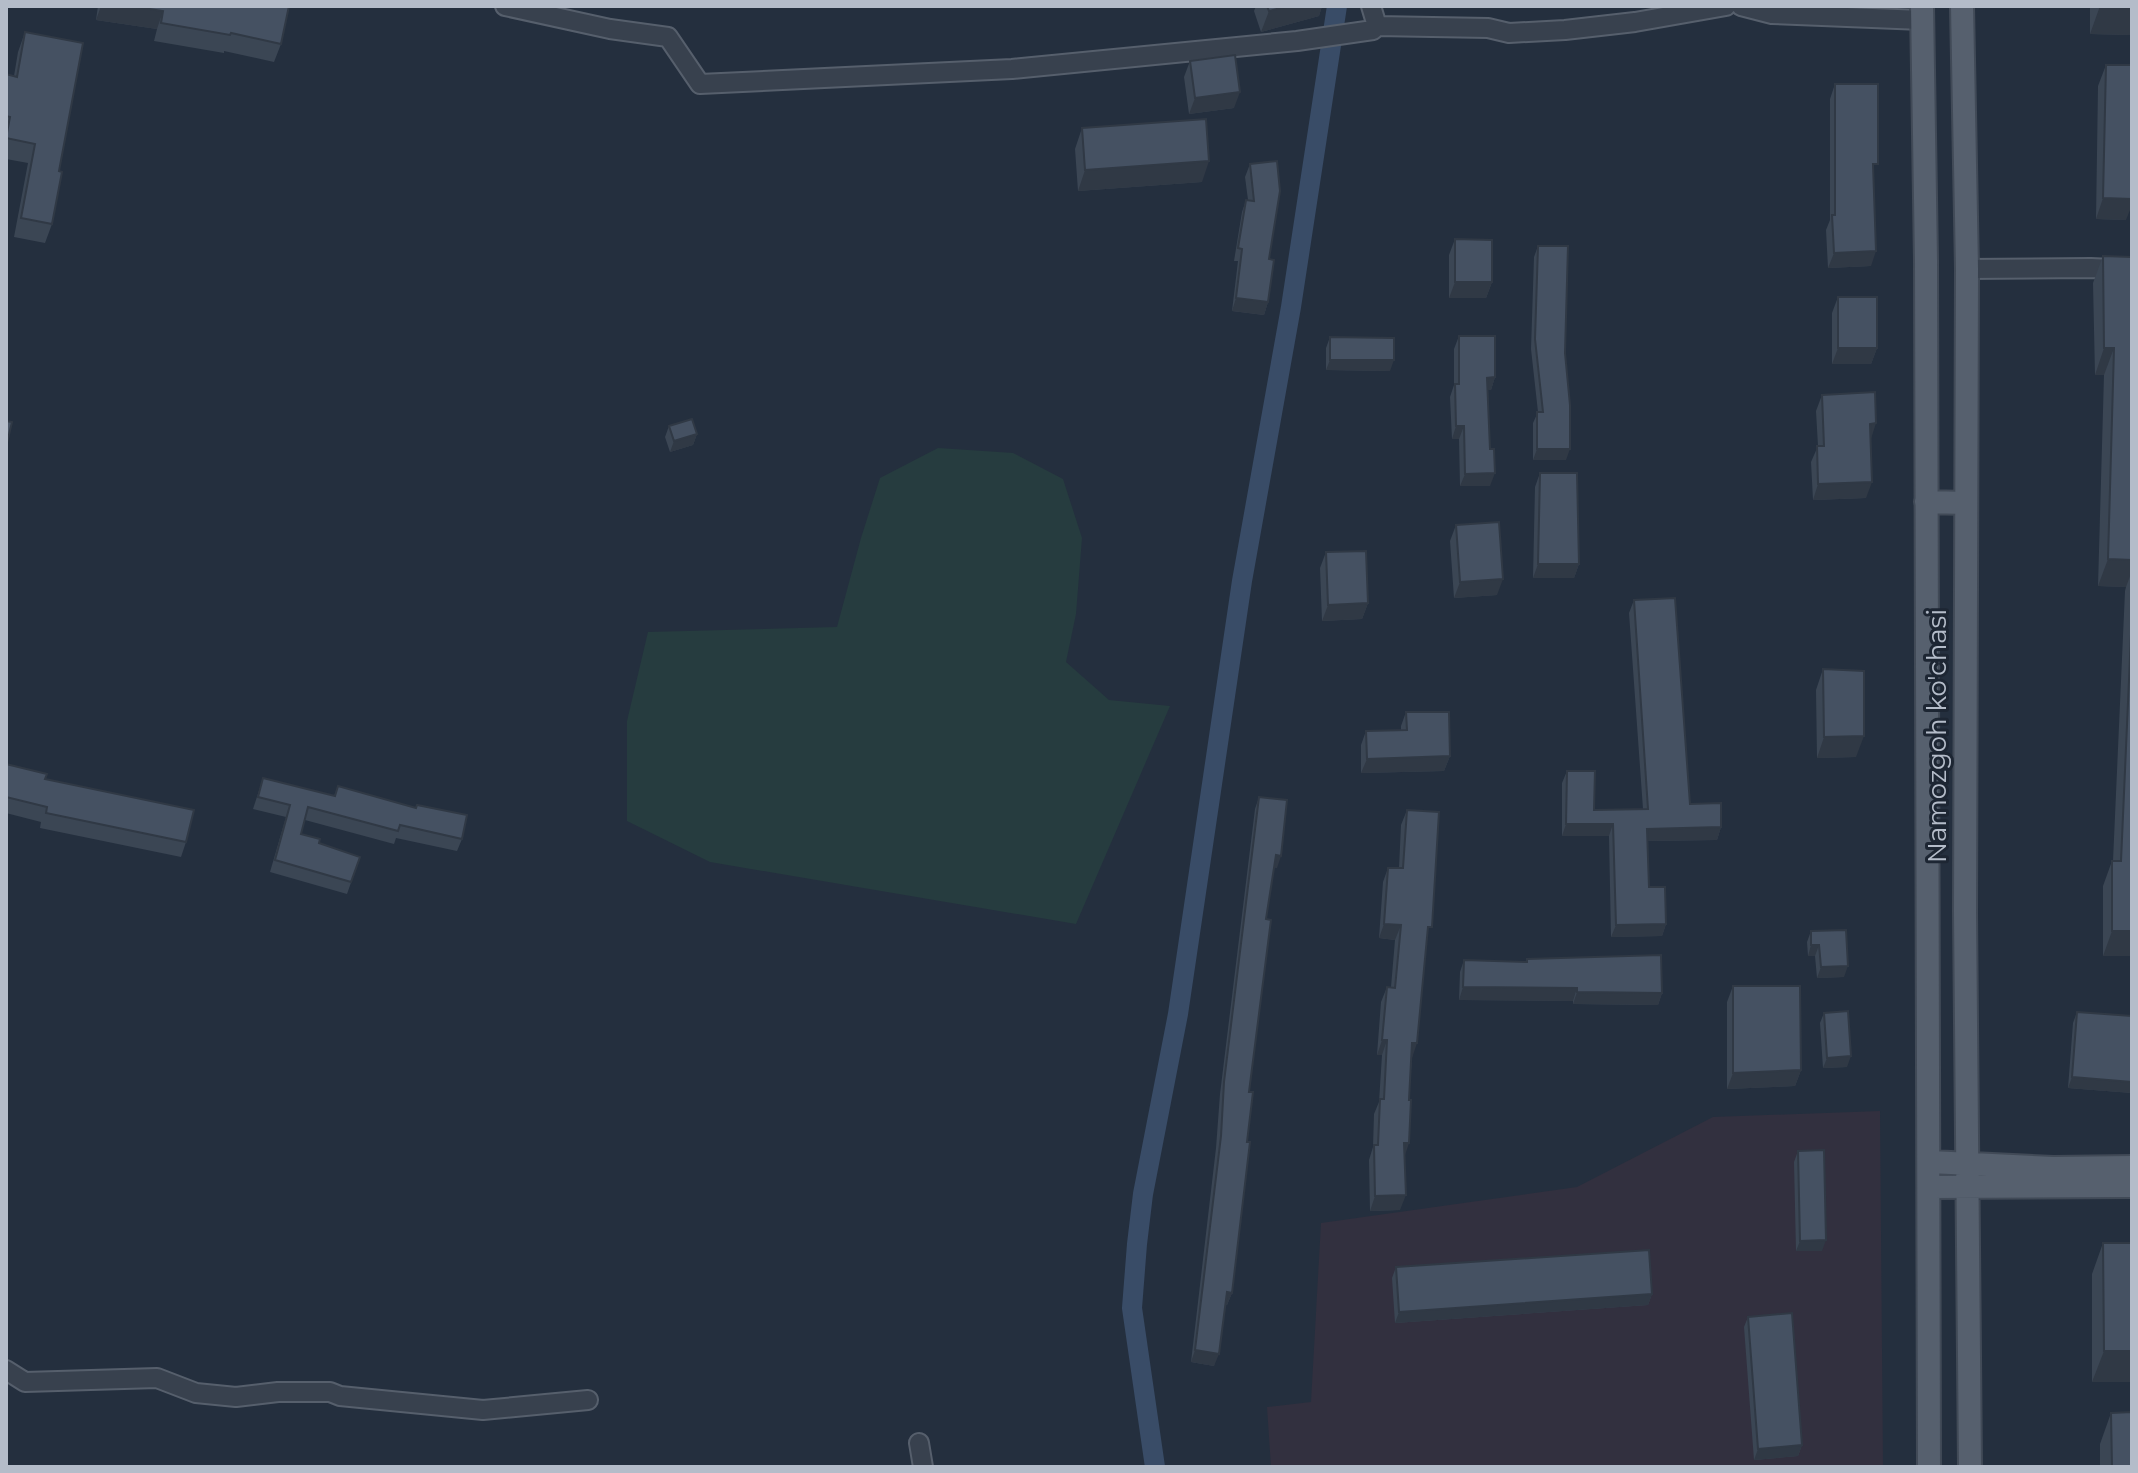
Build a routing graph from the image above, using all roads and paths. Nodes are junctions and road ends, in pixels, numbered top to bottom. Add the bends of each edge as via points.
1 (505, 6) edge
2 (1371, 6) edge
3 (1726, 6) edge
4 (1741, 6) edge
5 (1962, 6) edge
6 (1922, 13) edge
7 (1375, 28) junction
8 (1967, 269) junction
9 (2132, 270) edge
10 (1926, 502) junction
11 (1966, 503) junction
12 (1930, 1162) junction
13 (1968, 1162) junction
14 (2132, 1167) edge
15 (1969, 1185) junction
16 (2132, 1186) edge
17 (1930, 1187) junction
18 (6, 1370) edge
19 (588, 1400) dead end
20 (919, 1443) dead end
21 (923, 1467) edge
22 (1929, 1467) edge
23 (1970, 1467) edge

1 - 7 street via 668,37 700,84 1012,69 1297,41
2 - 7 street
3 - 7 street via 1565,30
4 - 6 street via 1772,14
5 - 8 main road, Namozgoh ko'chasi
6 - 10 main road, Namozgoh ko'chasi
8 - 9 street
8 - 11 main road, Namozgoh ko'chasi
10 - 11 main road
10 - 12 main road, Namozgoh ko'chasi
11 - 13 main road, Namozgoh ko'chasi
12 - 13 main road
12 - 17 main road, Namozgoh ko'chasi
13 - 14 main road
13 - 15 main road, Namozgoh ko'chasi
15 - 16 main road
15 - 17 main road
15 - 23 main road, Namozgoh ko'chasi
17 - 22 main road, Namozgoh ko'chasi
18 - 19 street via 25,1382 157,1378 196,1393 236,1397 330,1392 483,1410
20 - 21 street

